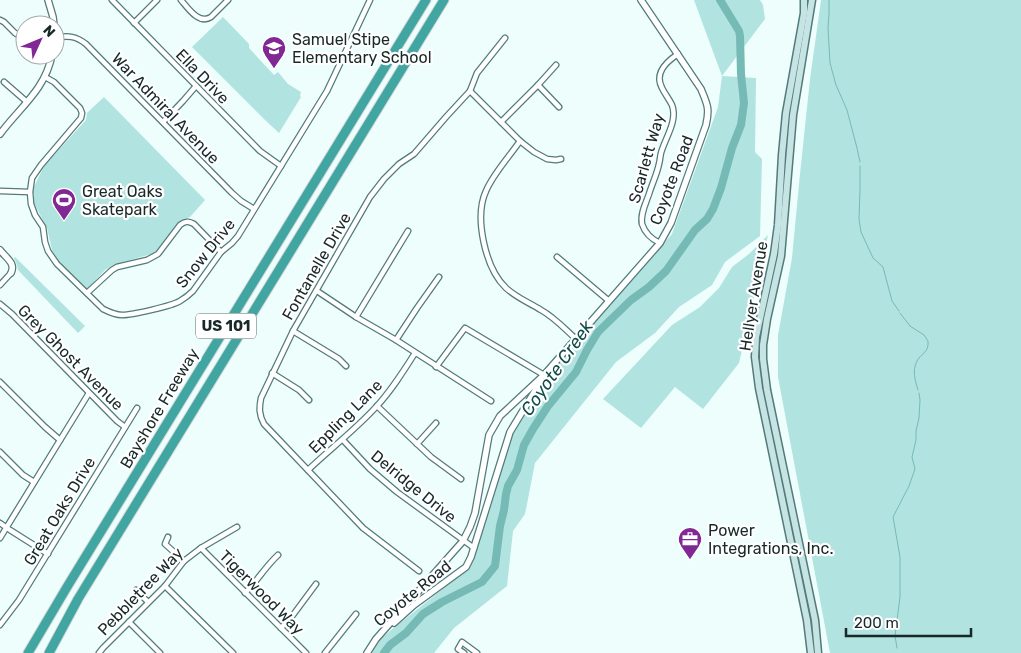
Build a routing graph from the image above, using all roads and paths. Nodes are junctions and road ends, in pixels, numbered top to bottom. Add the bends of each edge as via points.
1 (48, 0) edge
2 (112, 0) edge
3 (157, 0) edge
4 (181, 0) edge
5 (228, 0) edge
6 (370, 0) edge
7 (426, 0) edge
8 (444, 0) edge
9 (641, 0) edge
10 (804, 0) edge
11 (812, 0) edge
12 (52, 15) edge
13 (0, 20) edge
14 (134, 23) junction
15 (15, 33) edge
16 (65, 36) edge
17 (505, 38) dead end
18 (678, 54) junction
19 (48, 65) edge
20 (556, 65) dead end
21 (45, 77) junction
22 (4, 82) dead end
23 (196, 86) junction
24 (538, 86) junction
25 (470, 91) junction
26 (27, 102) junction
27 (559, 107) dead end
28 (163, 122) junction
29 (501, 122) junction
30 (0, 134) edge
31 (520, 141) junction
32 (562, 159) dead end
33 (280, 166) junction
34 (0, 191) edge
35 (30, 192) junction
36 (254, 209) junction
37 (408, 231) dead end
38 (660, 243) junction
39 (0, 250) edge
40 (221, 252) junction
41 (557, 257) dead end
42 (11, 274) joint
43 (439, 277) dead end
44 (0, 285) edge
45 (317, 291) junction
46 (87, 293) junction
47 (609, 301) junction
48 (0, 304) edge
49 (356, 317) junction
50 (764, 318) junction
51 (293, 331) junction
52 (576, 339) junction
53 (396, 340) junction
54 (415, 353) junction
55 (346, 366) dead end
56 (436, 367) junction
57 (272, 373) junction
58 (544, 375) junction
59 (0, 382) edge
60 (89, 392) junction
61 (309, 400) dead end
62 (491, 401) dead end
63 (377, 406) junction
64 (137, 408) dead end
65 (436, 423) dead end
66 (125, 427) junction
67 (60, 440) junction
68 (343, 440) junction
69 (417, 444) junction
70 (0, 452) edge
71 (308, 470) junction
72 (461, 479) dead end
73 (34, 482) junction
74 (788, 490) junction
75 (780, 492) junction
76 (0, 522) edge
77 (237, 527) dead end
78 (6, 528) junction
79 (168, 537) dead end
80 (0, 538) edge
81 (463, 541) junction
82 (201, 548) junction
83 (474, 548) junction
84 (48, 554) junction
85 (278, 554) dead end
86 (184, 561) junction
87 (419, 571) dead end
88 (316, 584) dead end
89 (165, 586) junction
90 (136, 590) dead end
91 (245, 593) junction
92 (148, 602) junction
93 (356, 614) dead end
94 (129, 622) junction
95 (0, 625) edge
96 (281, 628) junction
97 (376, 640) junction
98 (28, 653) edge
99 (49, 653) edge
100 (99, 653) edge
101 (160, 653) edge
102 (233, 653) edge
103 (306, 653) edge
104 (326, 653) edge
105 (367, 653) edge
106 (464, 653) edge
107 (478, 653) edge
108 (811, 653) edge
109 (818, 653) edge

1 - 12 street
2 - 14 street, Ella Drive
3 - 14 street
4 - 5 street via 199,18 207,20
6 - 33 street, Snow Drive via 327,91
7 - 98 highway, Bayshore Freeway / US 101
8 - 99 highway, Bayshore Freeway / US 101 via 78,599
9 - 18 street, Coyote Road
10 - 50 main road, Hellyer Avenue via 786,121 778,225
11 - 50 main road, Hellyer Avenue via 794,115 781,256
13 - 15 street
14 - 23 street, Ella Drive
16 - 28 street, War Admiral Avenue via 80,39
17 - 25 street, Fontanelle Drive via 477,73
18 - 38 street, Coyote Road via 701,89 708,104 708,114 671,223
18 - 38 street, Scarlett Way via 664,64 660,73 661,86 672,104 673,117 643,211 642,222 646,232
19 - 21 street
20 - 24 street
21 - 26 street
21 - 35 street via 54,82 82,113 40,165 32,178
22 - 26 street
23 - 28 street
23 - 33 street, Ella Drive via 260,151
24 - 27 street
24 - 29 street
25 - 29 street
25 - 45 street, Fontanelle Drive via 414,154 384,178
26 - 30 street
28 - 36 street, War Admiral Avenue via 232,193
29 - 31 street
31 - 32 street via 547,159
31 - 52 street via 485,192 481,216 489,262 505,287 544,312
33 - 36 street, Snow Drive
34 - 35 street
35 - 46 street, Snow Drive via 31,204 43,228 49,253
36 - 40 street, Snow Drive via 238,236
37 - 49 street
38 - 47 street, Coyote Road
39 - 42 street via 13,266
40 - 46 street, Snow Drive via 193,291 174,304 122,315 103,309
40 - 46 street via 194,224 184,222 158,254 117,267
41 - 47 street
42 - 44 street
43 - 53 street
45 - 49 street
45 - 51 street, Fontanelle Drive
47 - 52 street, Coyote Road
48 - 60 street, Grey Ghost Avenue
49 - 53 street
50 - 74 main road, Hellyer Avenue via 763,359 767,390
50 - 75 main road, Hellyer Avenue via 756,337 757,372
51 - 55 street
51 - 57 street, Fontanelle Drive
52 - 58 street, Coyote Road
53 - 54 street
54 - 56 street
54 - 63 street, Eppling Lane
56 - 58 street via 465,328
56 - 62 street
57 - 61 street
57 - 71 street, Fontanelle Drive via 260,398 260,416
58 - 81 street, Coyote Road via 500,416 489,435 475,513
58 - 83 street, Coyote Road via 510,432
59 - 67 street
60 - 66 street, Grey Ghost Avenue
60 - 67 street
63 - 68 street, Eppling Lane
63 - 69 street
64 - 66 street, Great Oaks Drive
65 - 69 street
66 - 84 street, Great Oaks Drive
67 - 73 street
68 - 71 street, Eppling Lane
68 - 81 street, Delridge Drive via 397,492
69 - 72 street
70 - 73 street
71 - 87 street, Fontanelle Drive via 363,528
73 - 78 street
74 - 75 main road
74 - 109 main road, Hellyer Avenue via 815,620
75 - 108 main road, Hellyer Avenue
76 - 78 street
77 - 82 street, Pebbletree Way
78 - 80 street
78 - 84 street
79 - 86 street via 165,544
81 - 83 street, Delridge Drive
81 - 97 street, Coyote Road
82 - 86 street, Pebbletree Way
82 - 91 street, Tigerwood Way
83 - 97 street, Coyote Road via 466,567 414,605
84 - 95 street, Great Oaks Drive
85 - 91 street
86 - 89 street, Pebbletree Way
88 - 96 street
89 - 92 street, Pebbletree Way
89 - 102 street
90 - 92 street
91 - 96 street, Tigerwood Way
92 - 94 street, Pebbletree Way
93 - 104 street
94 - 100 street, Pebbletree Way
94 - 101 street
96 - 103 street, Tigerwood Way
97 - 105 street, Coyote Road
106 - 107 street via 458,649 462,642

